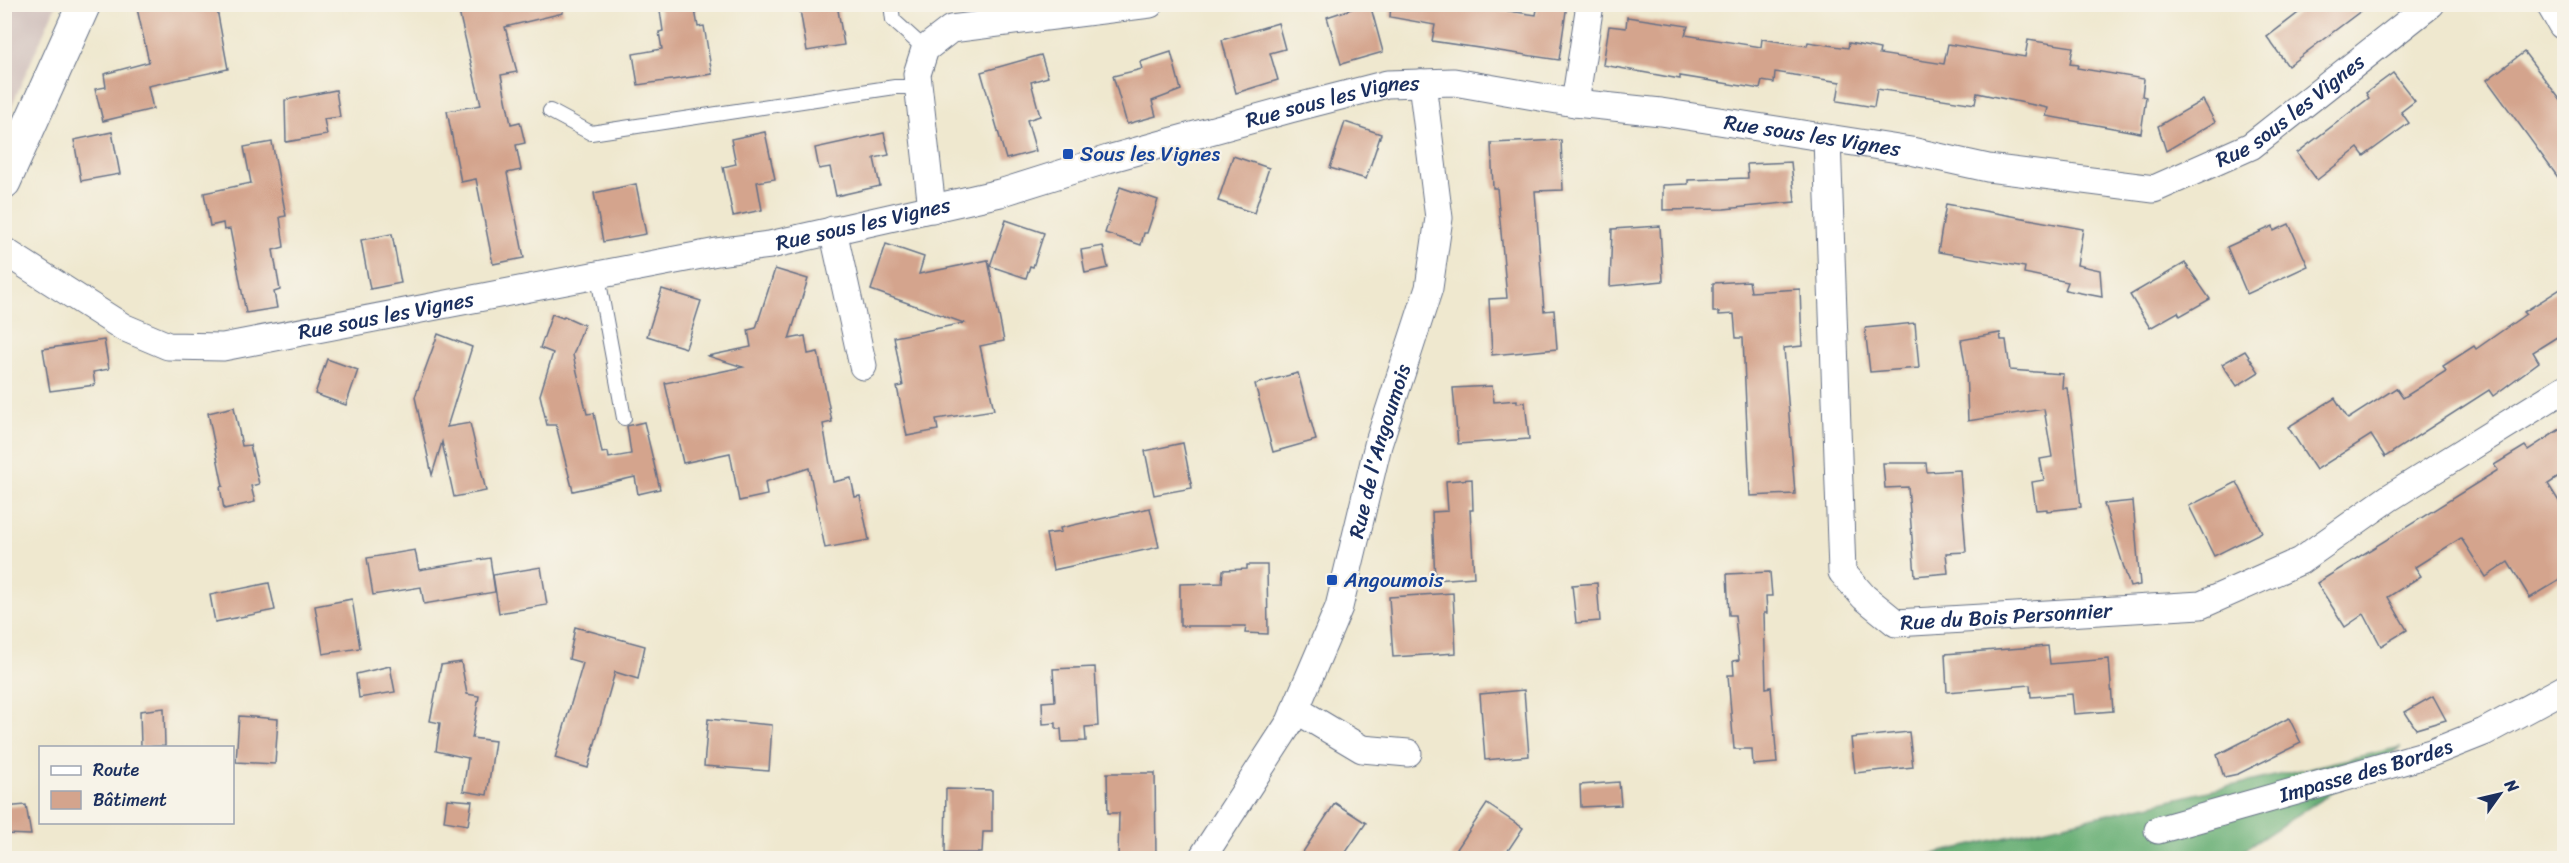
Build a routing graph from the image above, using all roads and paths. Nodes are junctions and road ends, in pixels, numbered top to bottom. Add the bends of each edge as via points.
1 (84, 4) edge
2 (891, 4) edge
3 (1150, 4) edge
4 (1590, 4) edge
5 (2431, 4) edge
6 (2553, 4) edge
7 (2565, 23) edge
8 (925, 49) junction
9 (1422, 83) junction
10 (919, 87) junction
11 (1575, 104) junction
12 (550, 111) dead end
13 (1827, 139) junction
14 (4, 182) edge
15 (932, 209) junction
16 (833, 230) junction
17 (4, 251) edge
18 (598, 277) junction
19 (863, 366) dead end
20 (2565, 389) edge
21 (624, 418) dead end
22 (2565, 689) edge
23 (1295, 710) junction
24 (1408, 753) dead end
25 (2158, 830) dead end
26 (1202, 858) edge

1 - 14 street
2 - 8 lane via 893,20
3 - 8 street via 951,29
4 - 11 street
5 - 13 street, Rue sous les Vignes via 2252,146 2154,189 1988,168 1911,151
6 - 7 street
8 - 10 street via 917,74
9 - 11 street, Rue sous les Vignes via 1454,82
9 - 15 street, Rue sous les Vignes via 1387,84 1290,108 1000,193
9 - 23 street, Rue de l'Angoumois via 1439,219 1429,288 1378,445 1339,607
10 - 12 lane via 895,87 591,134
10 - 15 street
11 - 13 street, Rue sous les Vignes via 1661,112
13 - 20 street, Rue du Bois Personnier via 1842,572 1864,597 1896,623 2201,605 2300,561 2389,498
15 - 16 street, Rue sous les Vignes
16 - 18 street, Rue sous les Vignes
16 - 19 street
17 - 18 street, Rue sous les Vignes via 123,327 168,346 223,347
18 - 21 lane
22 - 25 street, Impasse des Bordes via 2484,732 2431,753
23 - 24 street via 1362,749
23 - 26 street, Rue de l'Angoumois

